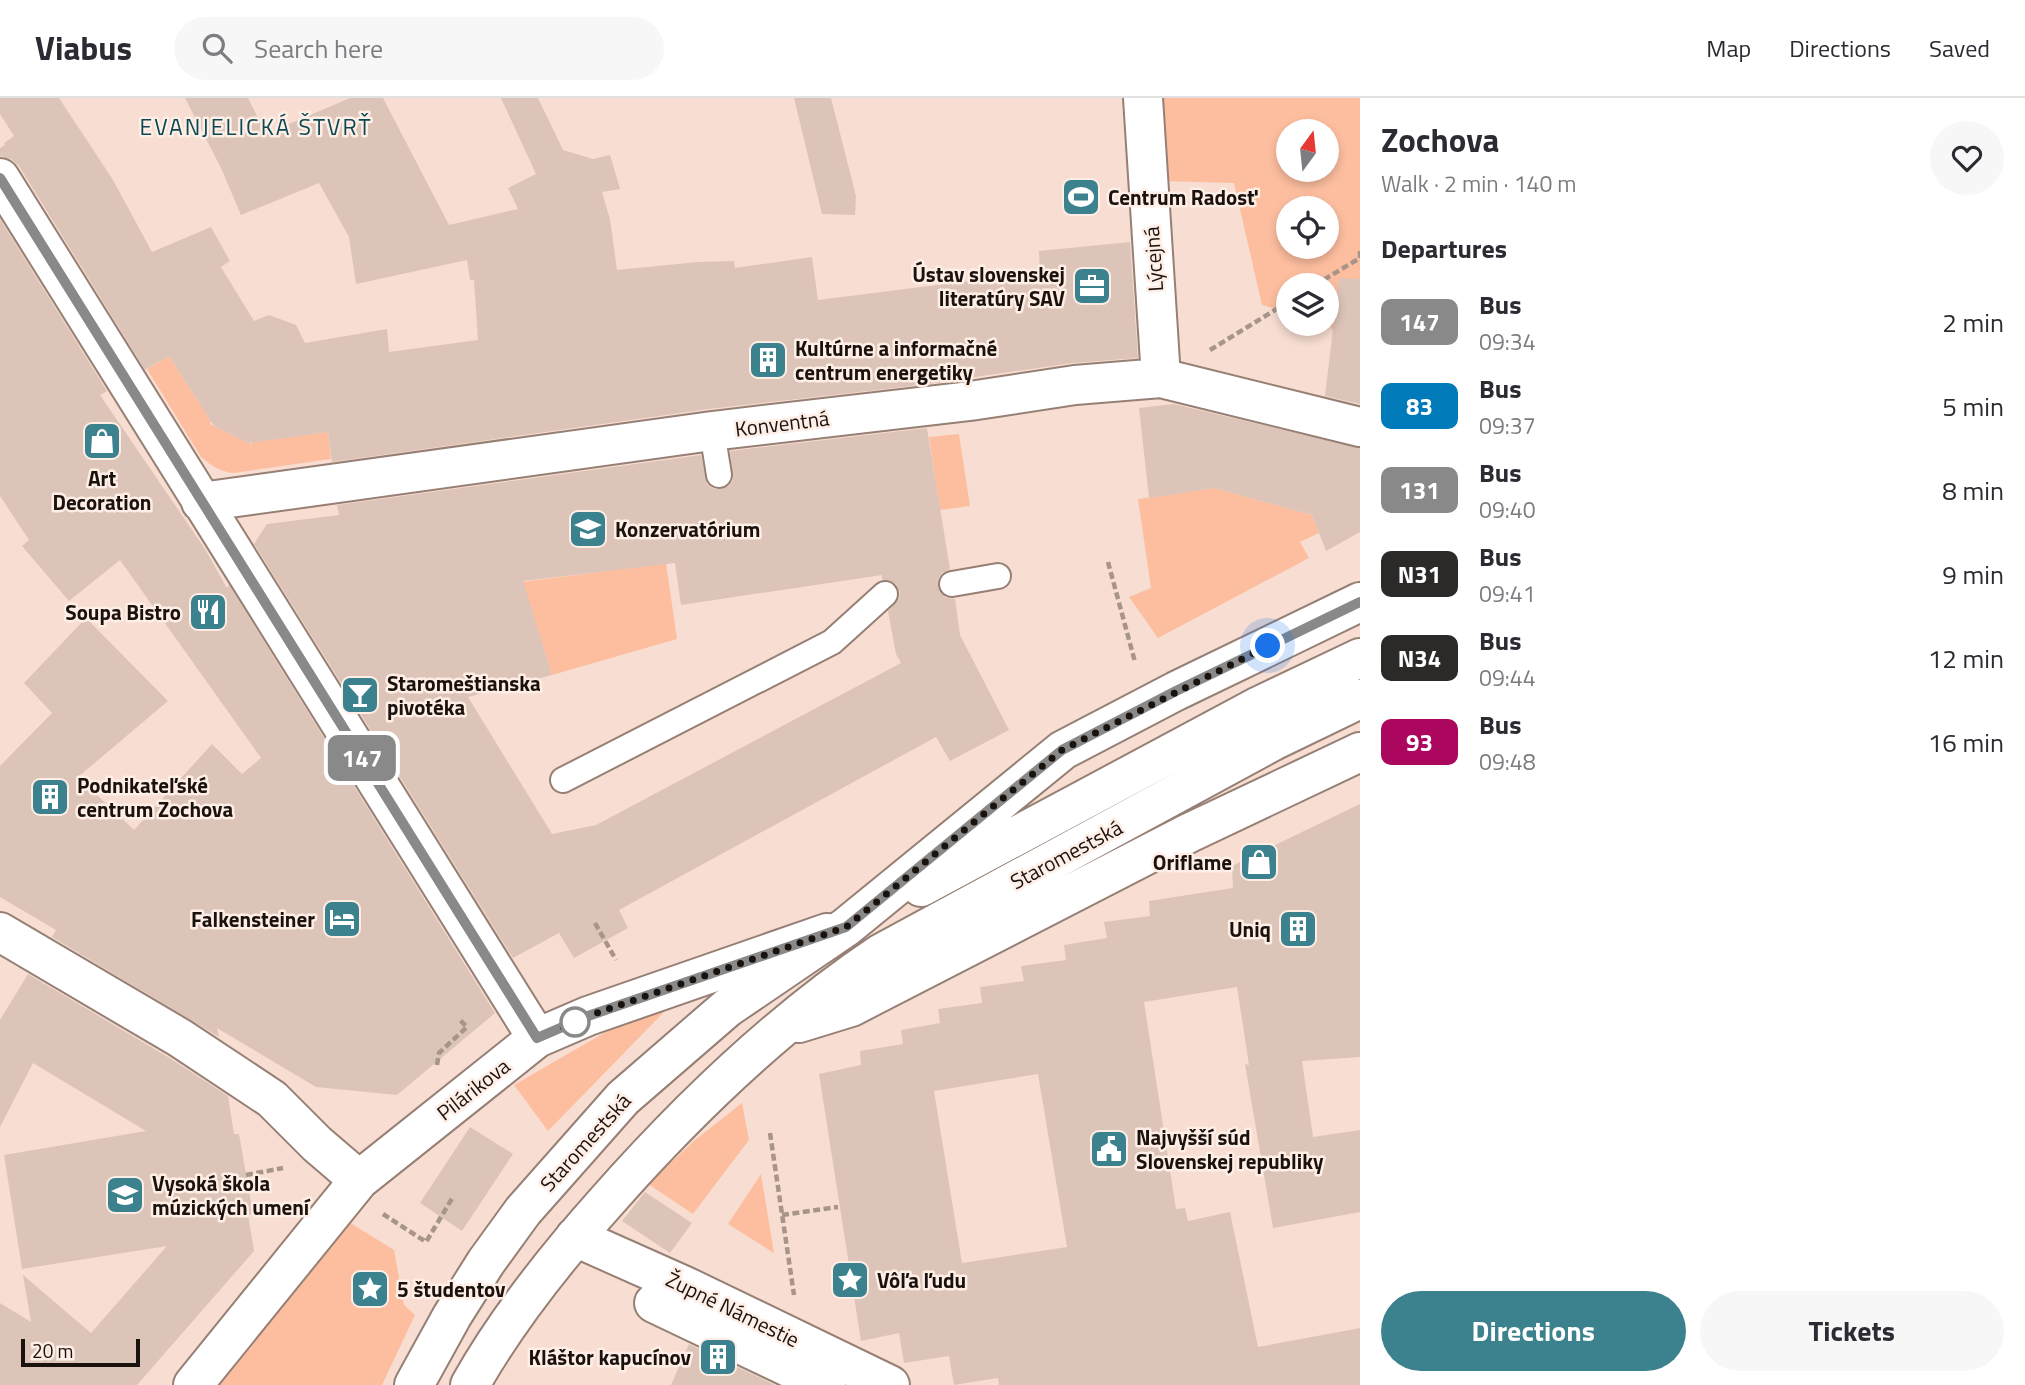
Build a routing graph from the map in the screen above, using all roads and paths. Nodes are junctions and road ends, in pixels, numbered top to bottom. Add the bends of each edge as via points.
1 (1143, 98) edge
2 (0, 178) edge
3 (1360, 249) edge
4 (1360, 259) edge
5 (1336, 273) edge
6 (1276, 309) edge
7 (1161, 378) junction
8 (1360, 427) edge
9 (712, 431) junction
10 (719, 475) dead end
11 (201, 502) junction
12 (1108, 562) dead end
13 (998, 576) dead end
14 (953, 584) dead end
15 (885, 594) dead end
16 (1360, 602) edge
17 (1360, 658) edge
18 (1135, 662) dead end
19 (1360, 699) edge
20 (1360, 752) edge
21 (563, 780) dead end
22 (595, 923) dead end
23 (846, 927) junction
24 (0, 932) edge
25 (616, 960) dead end
26 (459, 1019) dead end
27 (783, 1028) junction
28 (537, 1038) junction
29 (439, 1053) dead end
30 (770, 1133) dead end
31 (288, 1167) dead end
32 (246, 1175) dead end
33 (367, 1194) junction
34 (453, 1197) dead end
35 (838, 1207) dead end
36 (782, 1215) junction
37 (575, 1237) junction
38 (670, 1294) junction
39 (800, 1342) junction
40 (193, 1385) edge
41 (414, 1385) edge
42 (470, 1385) edge
43 (826, 1385) edge
44 (890, 1385) edge

1 - 7 street, Lýcejná
2 - 11 street
3 - 4 path
4 - 5 path
6 - 7 path
7 - 8 street, Konventná
7 - 9 street, Konventná
9 - 10 lane
9 - 11 street, Konventná
11 - 28 street
12 - 18 path
13 - 14 lane
15 - 21 lane via 832,642
16 - 23 street, Staromestská via 1062,750
17 - 23 street, Staromestská via 1257,707
19 - 27 street, Staromestská via 1273,741 880,954
20 - 27 street, Staromestská via 1189,833 851,1007
22 - 25 path
23 - 28 street, Pilárikova
23 - 41 street, Staromestská via 727,1008 623,1098 505,1236 452,1315
24 - 33 street via 180,1038 272,1099
26 - 29 path via 467,1027
27 - 37 street, Staromestská via 684,1117
28 - 33 street, Pilárikova
30 - 36 path
31 - 32 path
33 - 34 path via 426,1242
33 - 40 street, Pilárikova
35 - 36 path
36 - 39 path
37 - 38 street, Župné Námestie
37 - 42 street, Staromestská
38 - 39 street, Župné Námestie
38 - 43 street
39 - 44 street, Župné Námestie

